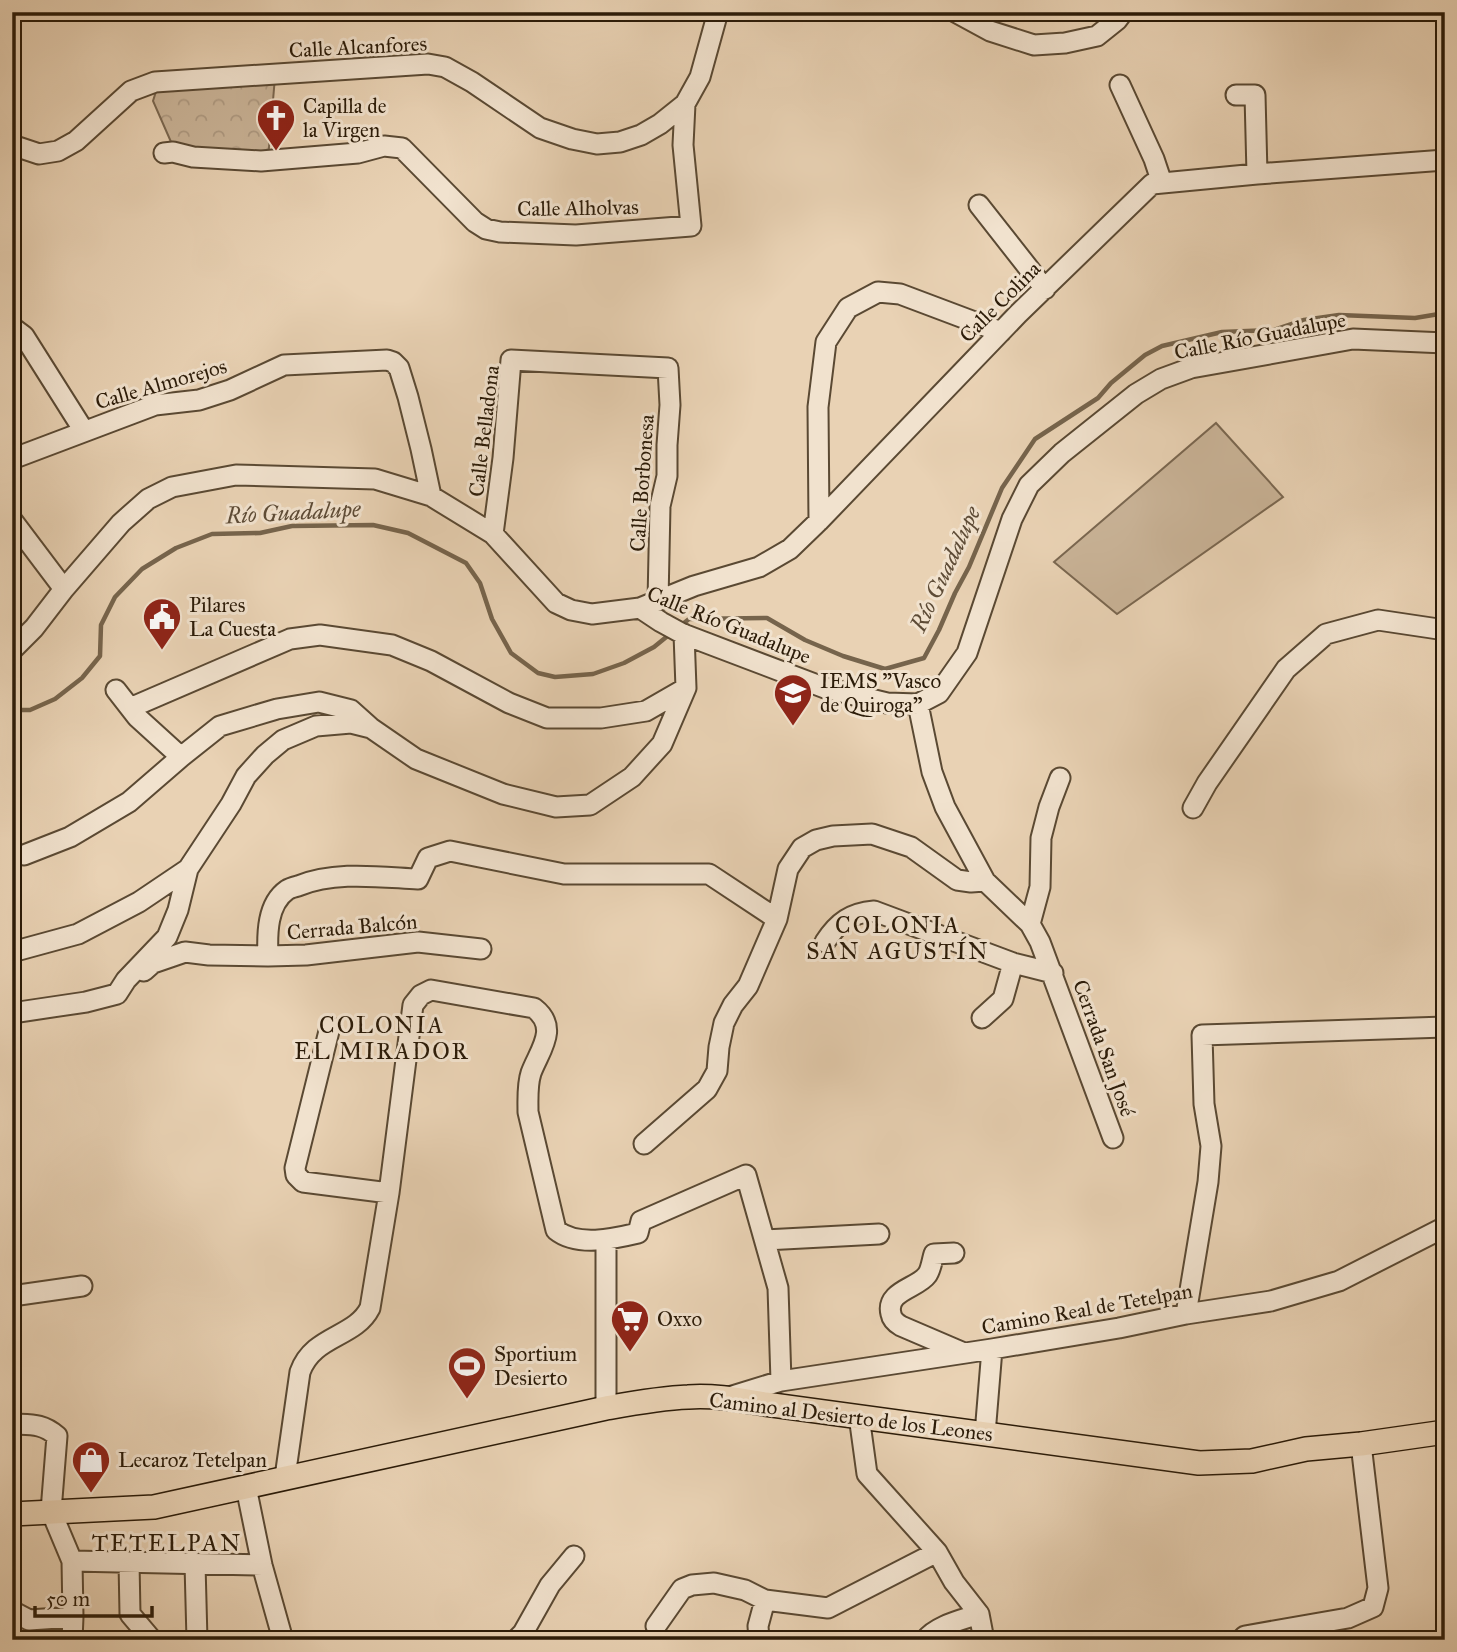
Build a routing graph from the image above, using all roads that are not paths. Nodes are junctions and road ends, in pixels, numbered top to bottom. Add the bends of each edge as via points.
1 (718, 12) edge
2 (955, 12) edge
3 (1123, 12) edge
4 (1120, 85) dead end
5 (1236, 95) dead end
6 (685, 104) junction
7 (12, 145) edge
8 (164, 153) dead end
9 (1445, 160) edge
10 (1257, 174) junction
11 (1162, 183) junction
12 (979, 205) dead end
13 (1045, 289) junction
14 (12, 327) edge
15 (1001, 332) junction
16 (1445, 343) edge
17 (668, 368) joint
18 (84, 431) junction
19 (12, 459) edge
20 (431, 496) junction
21 (12, 520) edge
22 (819, 521) junction
23 (494, 534) junction
24 (64, 589) junction
25 (649, 604) junction
26 (1445, 630) edge
27 (677, 631) junction
28 (12, 650) edge
29 (686, 688) junction
30 (116, 690) dead end
31 (918, 704) junction
32 (130, 708) junction
33 (371, 728) junction
34 (181, 757) junction
35 (1060, 778) dead end
36 (1194, 808) dead end
37 (24, 855) dead end
38 (188, 869) junction
39 (985, 881) junction
40 (777, 919) junction
41 (1030, 924) junction
42 (825, 942) dead end
43 (481, 949) dead end
44 (12, 952) edge
45 (268, 956) junction
46 (1013, 963) junction
47 (1053, 974) junction
48 (112, 996) junction
49 (12, 1013) edge
50 (982, 1018) dead end
51 (330, 1027) dead end
52 (1445, 1027) edge
53 (1113, 1138) dead end
54 (644, 1144) dead end
55 (388, 1193) junction
56 (1445, 1227) edge
57 (879, 1234) dead end
58 (606, 1240) junction
59 (765, 1240) junction
60 (954, 1253) dead end
61 (82, 1286) dead end
62 (12, 1296) edge
63 (1186, 1314) junction
64 (992, 1349) junction
65 (964, 1353) junction
66 (781, 1381) junction
67 (725, 1399) junction
68 (607, 1408) junction
69 (859, 1416) junction
70 (12, 1424) edge
71 (1445, 1432) edge
72 (985, 1434) junction
73 (1361, 1444) junction
74 (285, 1477) junction
75 (246, 1487) junction
76 (51, 1511) junction
77 (12, 1514) edge
78 (937, 1552) junction
79 (574, 1556) dead end
80 (72, 1561) junction
81 (129, 1562) junction
82 (195, 1564) junction
83 (262, 1565) junction
84 (765, 1600) junction
85 (979, 1614) junction
86 (74, 1617) junction
87 (18, 1618) edge
88 (656, 1626) dead end
89 (1243, 1638) edge
90 (72, 1640) edge
91 (152, 1640) edge
92 (197, 1640) edge
93 (283, 1640) edge
94 (516, 1640) edge
95 (759, 1640) edge
96 (925, 1640) edge
97 (984, 1640) edge

1 - 6 street, Calle Alcanfores via 700,77
2 - 3 street via 990,31 1034,45 1097,36
4 - 11 street
5 - 10 street via 1255,95
6 - 7 street, Calle Alcanfores via 641,135 597,144 540,128 472,82 445,67 428,64 156,82 131,91 76,141 58,151 39,155
6 - 8 street, Calle Alholvas via 683,145 691,226 576,235 486,229 402,148 384,146 358,153 261,161
9 - 10 street, Calle Colina
10 - 11 street, Calle Colina
11 - 13 street, Calle Colina via 1152,184
12 - 13 street
13 - 15 street, Calle Colina
14 - 18 street via 24,336
15 - 22 street, Calle Colina
15 - 22 street via 900,294 878,292 848,308 827,342 818,407
16 - 31 street, Calle Río Guadalupe via 1353,339 1191,368 1136,394 1029,485 1012,519 967,653 939,693
17 - 23 street, Calle Belladona via 511,360
17 - 25 street, Calle Borbonesa via 667,476
18 - 19 street, Calle Almorejos
18 - 20 street, Calle Almorejos via 155,405 199,400 230,390 284,365 387,360 399,368
20 - 23 street, Calle Río Guadalupe
20 - 24 street, Calle Río Guadalupe via 375,479 236,475 172,487 148,499 121,523
21 - 24 street
22 - 25 street, Calle Colina via 789,549 759,567
23 - 25 street, Calle Río Guadalupe via 556,603 571,610 592,614
24 - 28 street, Calle Río Guadalupe
25 - 27 street, Calle Río Guadalupe
26 - 36 street via 1378,620 1326,634 1286,669
27 - 29 street
27 - 31 street, Calle Río Guadalupe via 825,688 887,703
29 - 32 street via 646,711 601,718 547,718 392,645 320,635 290,639
29 - 33 street via 662,744 632,777 590,804 556,807 503,794 416,759
30 - 32 street
31 - 39 street via 932,772 945,807
32 - 34 street
33 - 34 street via 351,710 319,702 220,726
33 - 38 street via 351,723 316,726 283,740 246,776
34 - 37 street via 129,802 70,838
35 - 41 street via 1041,838 1040,887
38 - 44 street via 78,934
38 - 48 street via 167,937
39 - 40 street via 957,880 911,847 872,834 833,836 802,848 788,869
39 - 41 street
40 - 45 street via 709,874 564,874 450,851 428,858 418,879 355,876 312,880 287,890 270,919
40 - 54 street via 748,986 724,1023 717,1070 707,1089
41 - 47 street, Cerrada San José
42 - 46 street via 843,919 874,911
43 - 45 street, Cerrada Balcón via 418,942
45 - 48 street, Cerrada Balcón via 185,952 153,962
46 - 47 street
46 - 50 street via 1003,999
47 - 53 street, Cerrada San José
48 - 49 street
51 - 55 street via 296,1175 303,1182
52 - 63 street via 1202,1035 1204,1104 1211,1146
55 - 58 street via 413,1005 431,990 534,1009 547,1025 531,1073 528,1112 556,1230 570,1238
55 - 74 street via 370,1308 361,1321 312,1350 304,1361
56 - 63 street, Camino Real de Tetelpan via 1339,1281 1270,1301
57 - 59 street
58 - 59 street via 638,1233 641,1221 746,1175
58 - 68 street
59 - 66 street via 778,1288
60 - 65 street via 934,1254 927,1276 897,1296 890,1310 901,1326
61 - 62 street
63 - 64 street, Camino Real de Tetelpan
64 - 65 street, Camino Real de Tetelpan
64 - 72 street
65 - 66 street, Camino Real de Tetelpan
66 - 67 street, Camino Real de Tetelpan
67 - 68 main road, Camino al Desierto de los Leones via 691,1396
67 - 69 main road, Camino al Desierto de los Leones
68 - 74 main road, Camino al Desierto de los Leones
69 - 72 main road, Camino al Desierto de los Leones
69 - 78 street via 867,1474
70 - 76 street via 38,1425 57,1436
71 - 73 main road, Camino al Desierto de los Leones
72 - 73 main road, Camino al Desierto de los Leones via 1199,1463 1252,1461 1306,1449
73 - 89 street via 1378,1588 1373,1607 1348,1618
74 - 75 main road, Camino al Desierto de los Leones
75 - 76 main road, Camino al Desierto de los Leones via 154,1507
75 - 83 street
76 - 77 main road, Camino al Desierto de los Leones
76 - 80 street
78 - 84 street via 828,1608
78 - 85 street
79 - 94 street
80 - 81 street
80 - 86 street
81 - 82 street
81 - 91 street via 130,1614
82 - 83 street
82 - 92 street
83 - 93 street
84 - 88 street via 714,1583 692,1585 682,1589
84 - 95 street
85 - 96 street via 947,1625
85 - 97 street
86 - 87 street
86 - 90 street

